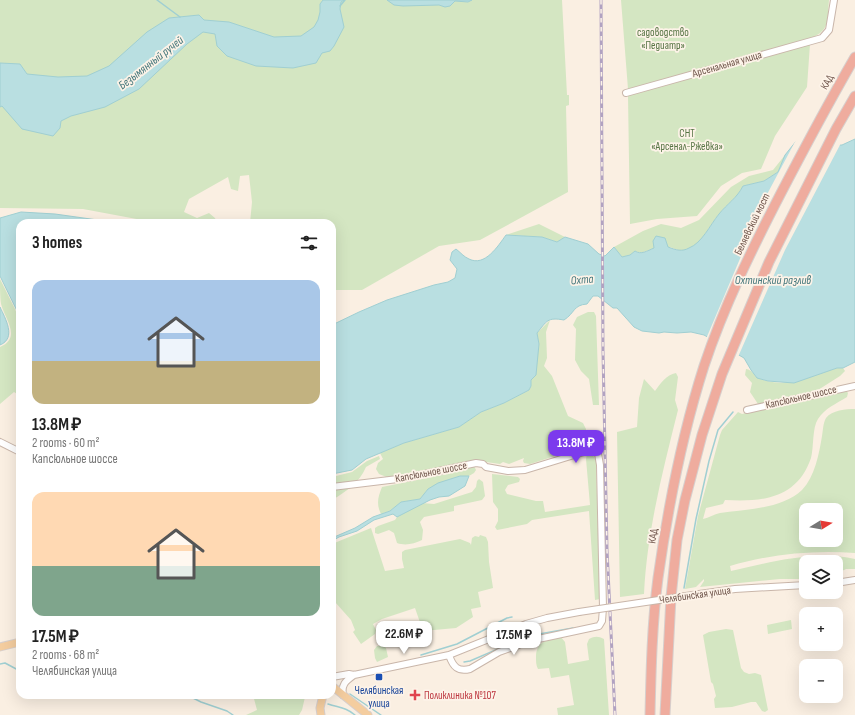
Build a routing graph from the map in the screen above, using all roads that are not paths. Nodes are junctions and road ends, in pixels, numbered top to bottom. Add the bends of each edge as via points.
1 (834, 0) edge
2 (855, 58) edge
3 (626, 93) dead end
4 (855, 96) edge
5 (819, 120) joint
6 (704, 366) joint
7 (855, 386) edge
8 (747, 410) dead end
9 (0, 442) edge
10 (16, 450) edge
11 (336, 487) edge
12 (855, 580) edge
13 (843, 582) edge
14 (799, 585) edge
15 (16, 643) edge
16 (0, 647) edge
17 (449, 655) junction
18 (354, 675) junction
19 (336, 676) edge
20 (336, 689) edge
21 (343, 695) junction
22 (322, 699) edge
23 (321, 715) edge
24 (368, 715) edge
25 (650, 715) edge
26 (665, 715) edge

1 - 3 street, Арсенальная улица via 831,25 822,38
2 - 5 highway, КАД
4 - 26 highway via 769,262 722,374 702,435 677,540 671,597
5 - 6 highway, Беляевский мост via 758,236
6 - 25 highway, КАД via 673,489 658,579
7 - 8 street, Капсюльное шоссе
9 - 10 street
11 - 17 street, Капсюльное шоссе via 406,478 476,463 508,471 525,470 597,448 600,465 604,608 599,626 529,641 499,652 465,670 457,668
12 - 13 street
14 - 17 street, Челябинская улица, bridge via 735,589 547,618
15 - 16 main road
17 - 18 street, Челябинская улица
18 - 19 street, Челябинская улица
18 - 21 street via 345,681
20 - 21 main road
21 - 24 main road
22 - 23 main road

